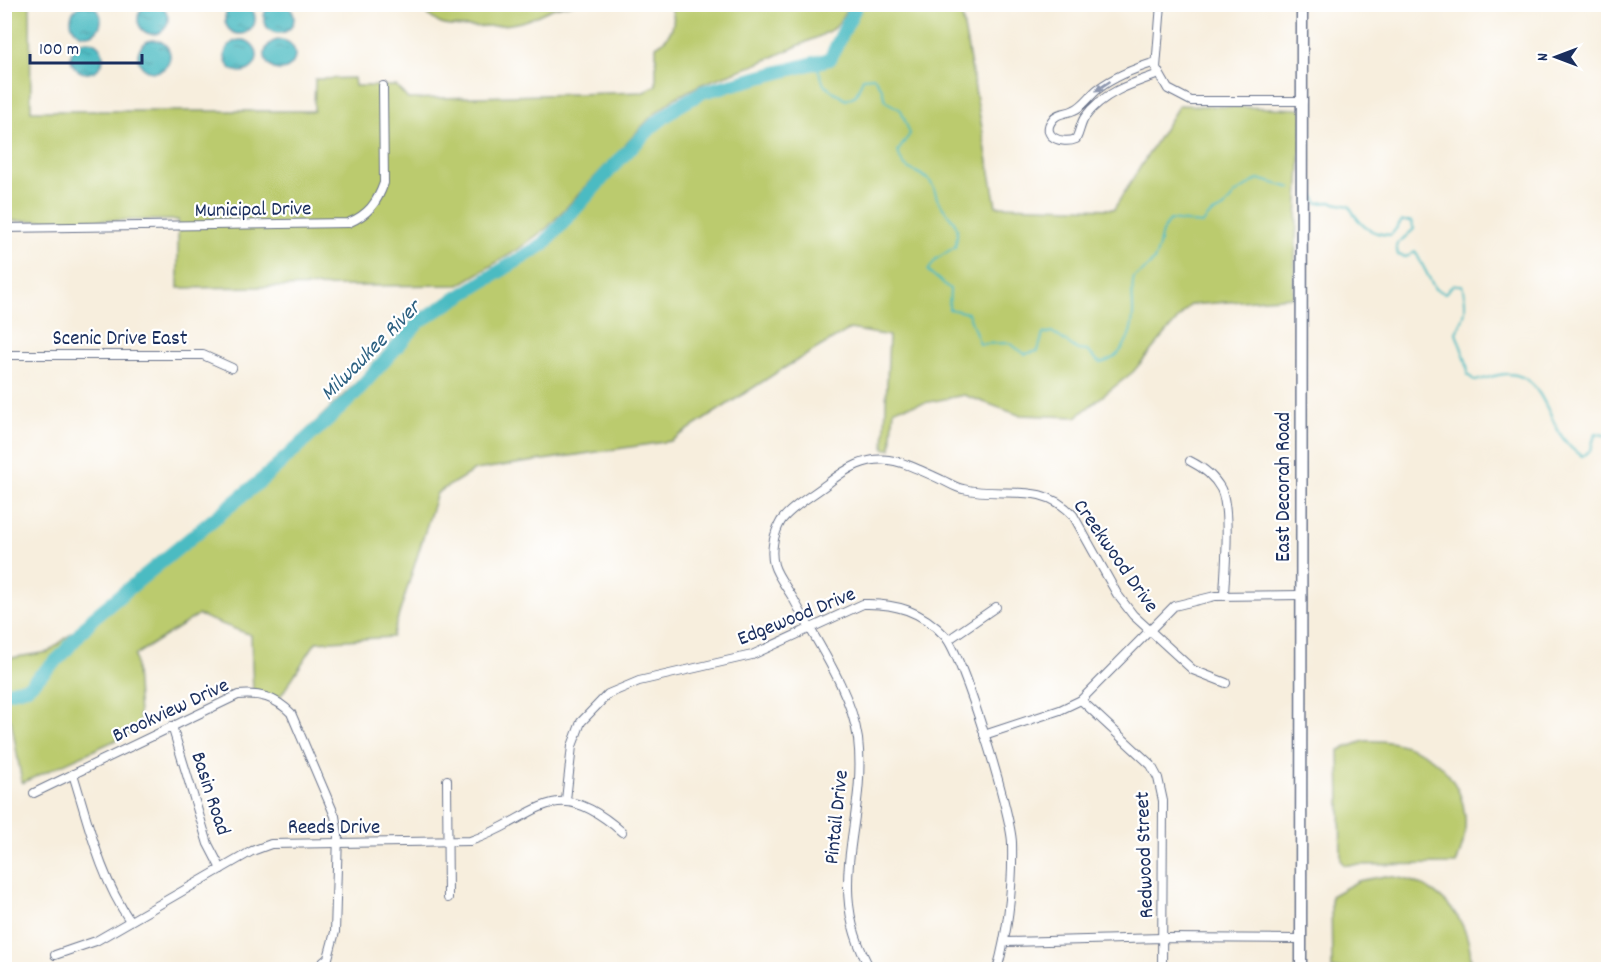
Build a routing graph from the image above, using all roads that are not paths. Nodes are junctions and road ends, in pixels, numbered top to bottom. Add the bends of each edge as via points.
1 (1161, 4) edge
2 (1302, 4) edge
3 (1156, 62) junction
4 (1159, 74) junction
5 (383, 86) dead end
6 (1303, 101) junction
7 (4, 228) edge
8 (4, 356) edge
9 (232, 368) dead end
10 (1190, 461) dead end
11 (773, 539) joint
12 (1224, 595) junction
13 (1301, 595) junction
14 (996, 606) dead end
15 (809, 628) junction
16 (1148, 630) junction
17 (948, 640) junction
18 (1226, 683) dead end
19 (1081, 700) junction
20 (172, 726) junction
21 (984, 735) junction
22 (73, 774) junction
23 (447, 780) dead end
24 (34, 793) dead end
25 (566, 800) junction
26 (622, 832) dead end
27 (338, 844) junction
28 (448, 844) junction
29 (221, 869) junction
30 (448, 898) dead end
31 (130, 921) junction
32 (1163, 938) junction
33 (1301, 939) junction
34 (1005, 942) junction
35 (55, 955) dead end
36 (314, 969) edge
37 (871, 969) edge
38 (997, 969) edge
39 (1162, 969) edge
40 (1301, 969) edge

1 - 3 street
2 - 6 street, East Decorah Road
3 - 4 street
3 -> 4 street via 1118,76 1074,110 1057,115 1049,130 1052,138 1060,142 1076,139 1086,115 1108,97 1122,87
4 - 6 street via 1168,89 1191,101
5 - 7 street, Municipal Drive via 384,183 374,206 348,223
6 - 13 street, East Decorah Road
8 - 9 street, Scenic Drive East via 203,355
10 - 12 street via 1211,476 1221,489 1225,504
11 - 15 street, Pintail Drive via 774,565
11 - 16 street, Creekwood Drive via 782,520 843,471 867,461 887,459 910,464 961,489 1047,495 1073,515 1117,594
12 - 13 street
12 - 16 street via 1174,606
13 - 33 street, East Decorah Road
14 - 17 street
15 - 17 street, Edgewood Drive via 863,604 883,603 911,610
15 - 25 street, Edgewood Drive via 752,655 639,681 608,694 581,722 572,746
15 - 37 street, Pintail Drive via 838,681 858,739 859,788 846,873 852,922
16 - 18 street, Creekwood Drive via 1193,670
16 - 19 street
17 - 21 street
19 - 21 street
19 - 32 street, Redwood Street via 1143,756 1158,778 1163,801
20 - 22 street, Brookview Drive
20 - 27 street, Brookview Drive via 238,695 278,700 291,712 335,816
20 - 29 street, Basin Road via 208,844
21 - 34 street via 1009,815 1012,843
22 - 24 street, Brookview Drive
22 - 31 street via 104,876
23 - 28 street
25 - 26 street via 587,806
25 - 28 street, Reeds Drive via 544,804 485,836
27 - 28 street, Reeds Drive
27 - 29 street, Reeds Drive via 271,844
27 - 36 street, Brookview Drive via 336,932 328,958
28 - 30 street
29 - 31 street, Reeds Drive
31 - 35 street, Reeds Drive via 96,941
32 - 33 street
32 - 34 street
32 - 39 street, Redwood Street
33 - 40 street, East Decorah Road
34 - 38 street

